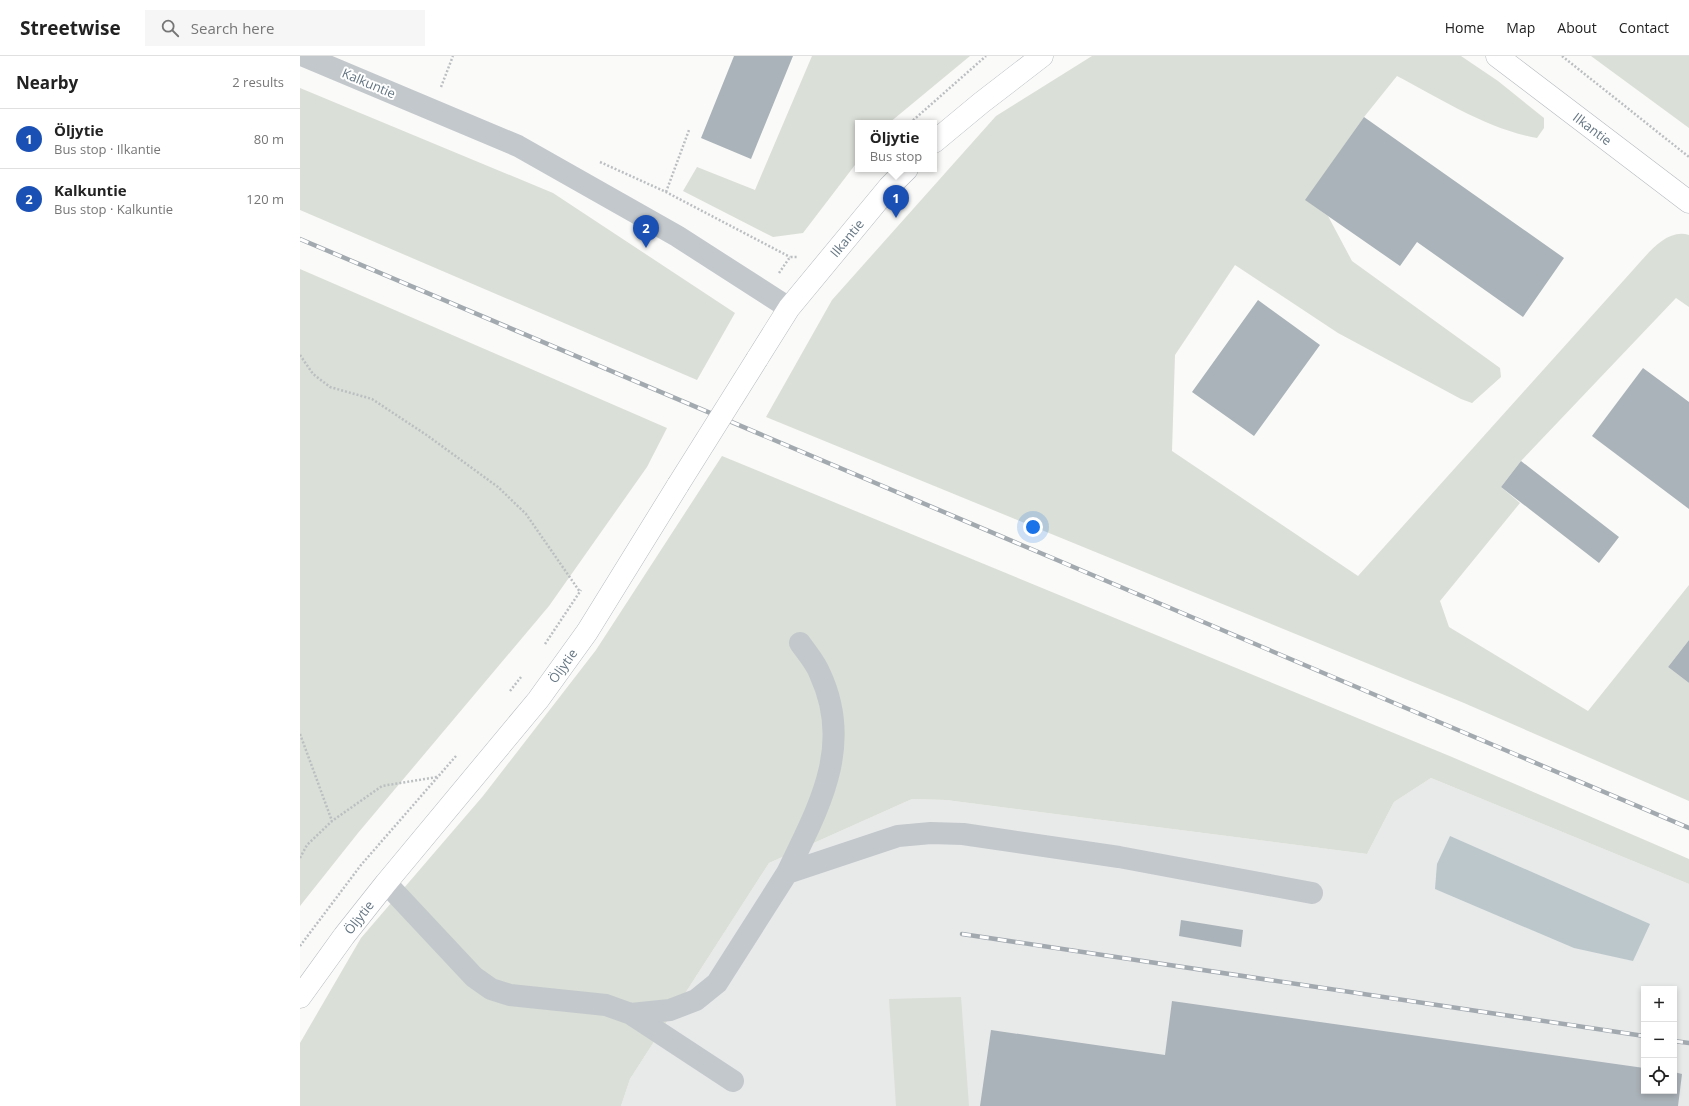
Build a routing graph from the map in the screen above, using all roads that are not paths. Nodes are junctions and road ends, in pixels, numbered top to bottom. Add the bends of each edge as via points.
1 (304, 56) edge
2 (1042, 56) edge
3 (1497, 56) edge
4 (937, 140) edge
5 (904, 172) edge
6 (1689, 202) edge
7 (789, 308) junction
8 (800, 643) dead end
9 (787, 873) junction
10 (386, 883) junction
11 (1312, 893) dead end
12 (300, 997) edge
13 (631, 1014) junction
14 (733, 1081) dead end

1 - 7 street, Kalkuntie via 518,146 678,236
2 - 4 main road
3 - 6 main road, Ilkantie
5 - 7 main road, Ilkantie
7 - 10 main road, Öljytie, bridge via 587,632 538,700
8 - 9 street via 820,674 830,704 834,738 829,779
9 - 11 street via 898,836 963,834 1119,857
9 - 13 street via 717,983 696,1000 670,1010
10 - 12 main road, Öljytie
10 - 13 street via 474,977 492,989 510,995 606,1005
13 - 14 street

